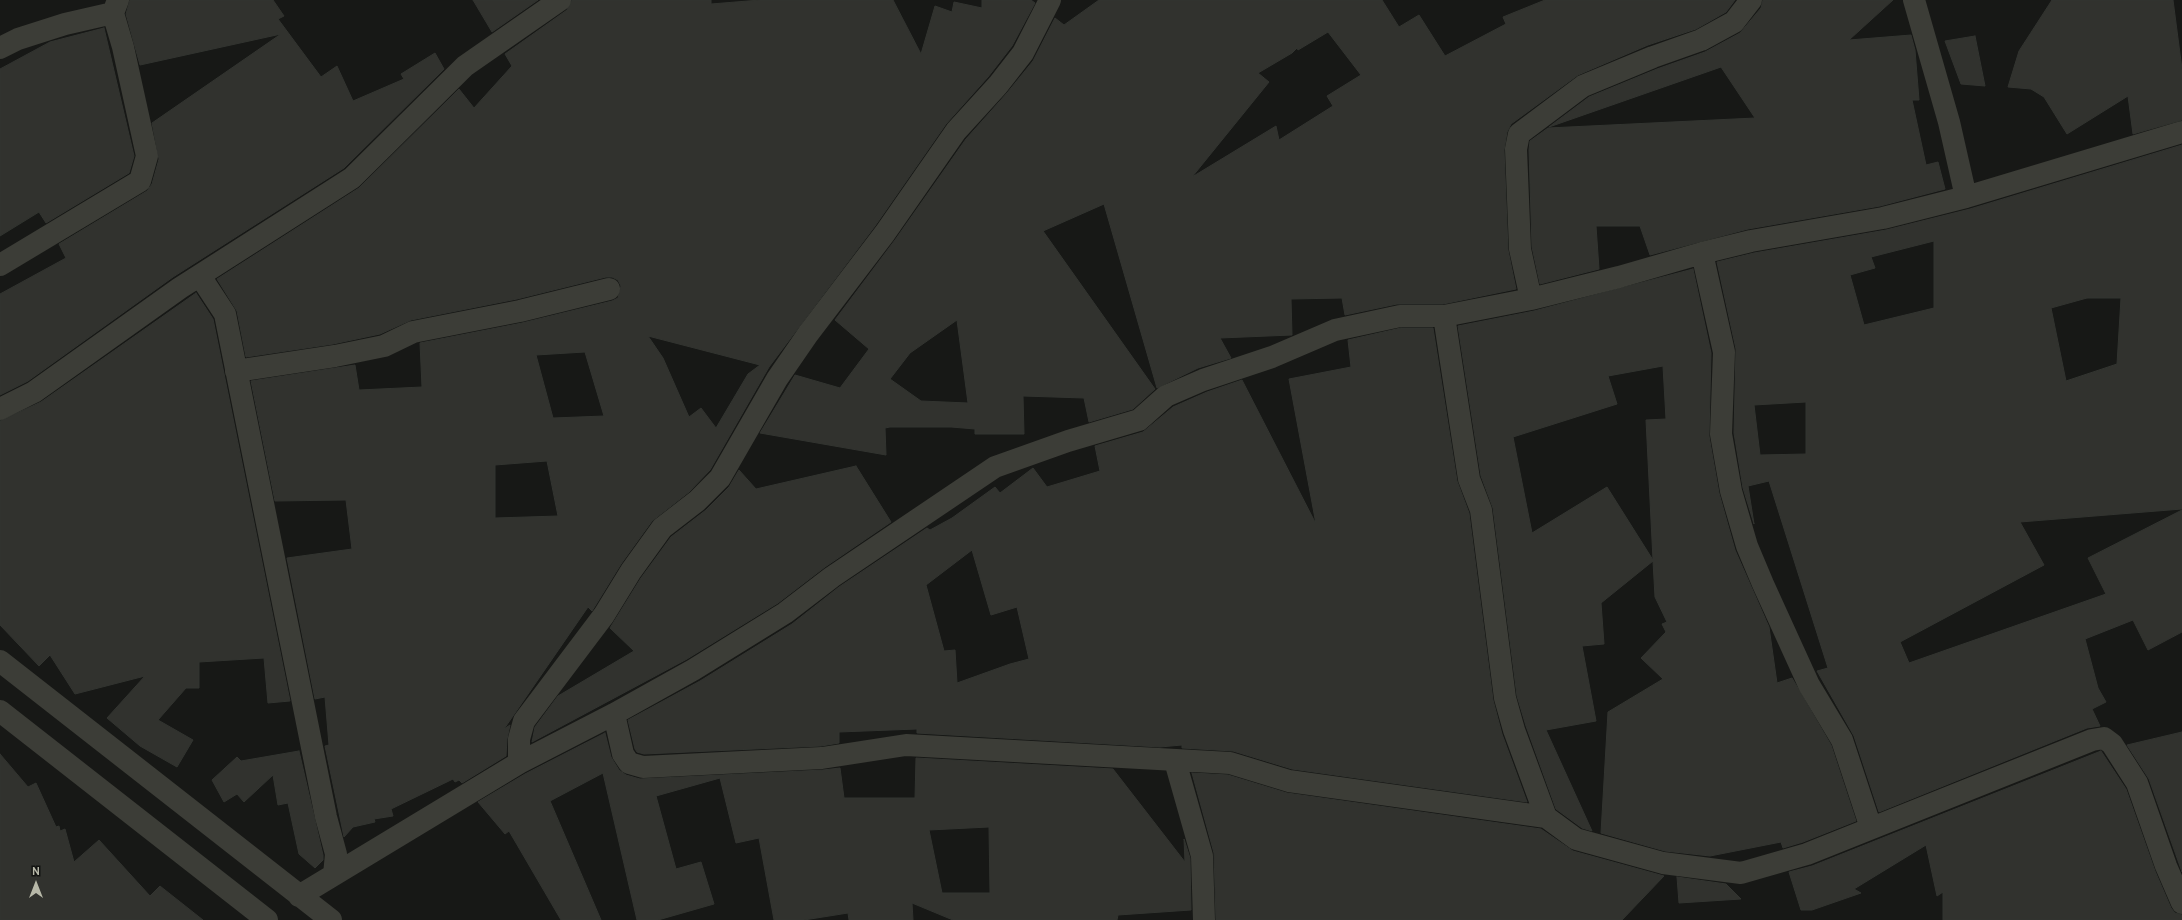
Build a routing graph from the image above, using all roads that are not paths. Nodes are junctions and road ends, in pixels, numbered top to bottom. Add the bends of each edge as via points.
1 (560, 0) edge
2 (1050, 0) edge
3 (1751, 0) edge
4 (1914, 0) edge
5 (116, 6) edge
6 (0, 48) edge
7 (2182, 132) edge
8 (1966, 197) junction
9 (1702, 253) junction
10 (0, 265) edge
11 (200, 276) junction
12 (609, 289) dead end
13 (1531, 299) junction
14 (1444, 316) junction
15 (236, 371) junction
16 (0, 409) edge
17 (0, 661) edge
18 (0, 712) edge
19 (614, 714) junction
20 (1175, 761) junction
21 (519, 763) junction
22 (1546, 817) junction
23 (1870, 828) junction
24 (334, 875) junction
25 (299, 896) junction
26 (2182, 903) edge
27 (267, 920) edge
28 (330, 920) edge
29 (1204, 920) edge

1 - 11 street via 465,66 352,178
2 - 21 street via 1023,53 956,131 885,233 808,334 777,379 720,478 662,528 604,614 524,722 519,739
3 - 13 street via 1734,22 1701,40 1583,86 1519,134 1516,149 1520,249
4 - 8 street via 1949,122
5 - 6 street via 18,39
5 - 10 street via 147,156 140,181
7 - 8 street
8 - 9 street via 1883,218 1751,241
9 - 13 street
9 - 23 street via 1724,352 1721,434 1731,490 1747,546 1809,685 1842,740
11 - 15 street via 225,314
11 - 16 street via 34,392
12 - 15 street via 520,311 413,332 384,346
13 - 14 street
14 - 19 street via 1400,316 1334,330 1272,357 1203,380 1166,396 1139,420 1068,441 995,467 832,577 785,613 693,670
14 - 22 street via 1469,479 1481,510 1506,698 1514,730
15 - 24 street via 326,817 336,854
17 - 25 street
18 - 27 street
19 - 20 street via 623,754 629,763 643,767 822,758 906,745
19 - 21 street
20 - 22 street via 1230,763 1289,781
20 - 29 street via 1202,856
21 - 24 street
22 - 23 street via 1576,839 1663,863 1741,873 1807,854
23 - 26 street via 2092,740 2104,738 2112,744 2137,783
24 - 25 street
25 - 28 street

